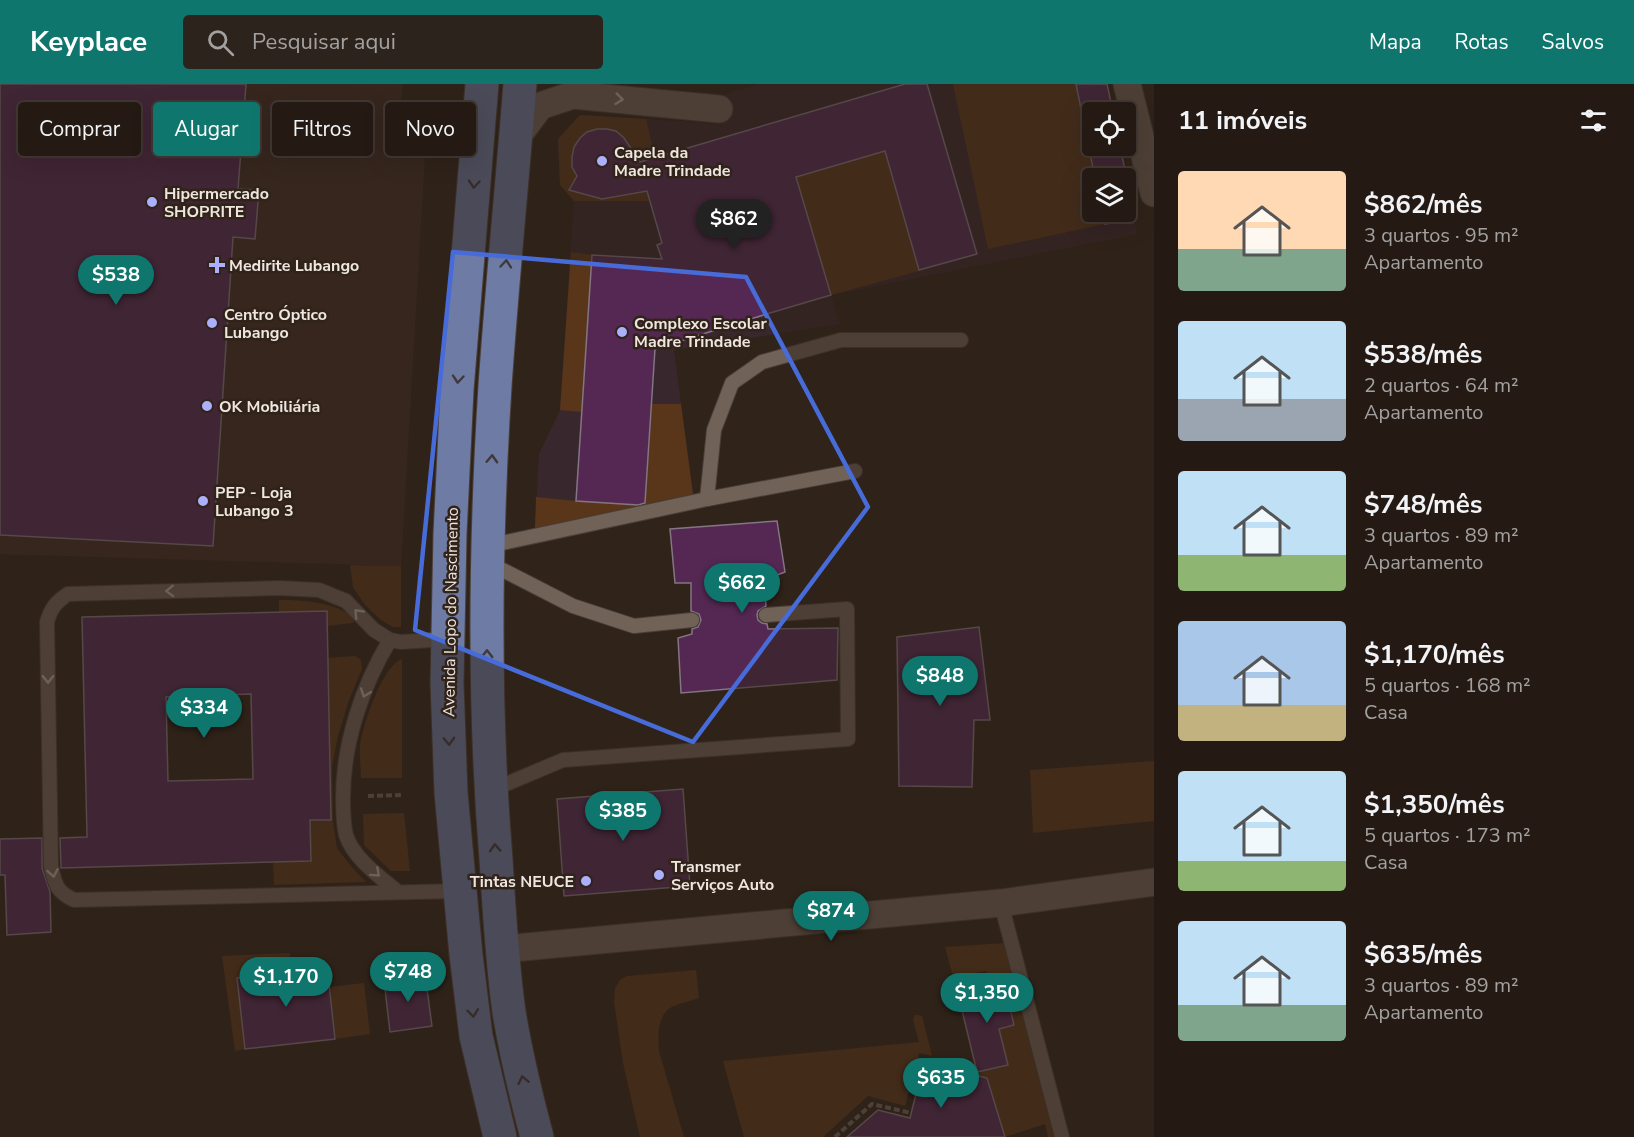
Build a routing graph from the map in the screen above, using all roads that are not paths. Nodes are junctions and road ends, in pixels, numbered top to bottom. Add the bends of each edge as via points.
1 (482, 84) edge
2 (520, 84) edge
3 (1127, 84) edge
4 (668, 94) edge
5 (719, 109) dead end
6 (516, 138) junction
7 (1154, 193) edge
8 (962, 340) dead end
9 (855, 471) dead end
10 (706, 499) junction
11 (488, 555) junction
12 (766, 615) dead end
13 (692, 620) dead end
14 (448, 639) junction
15 (390, 640) junction
16 (490, 791) junction
17 (1154, 882) edge
18 (460, 891) junction
19 (398, 892) junction
20 (1001, 903) junction
21 (502, 949) junction
22 (500, 1137) edge
23 (537, 1137) edge
24 (1062, 1137) edge

1 -> 14 main road, Avenida Lopo do Nascimento via 457,390
2 - 6 main road
3 - 7 street
4 - 5 street
6 -> 4 street via 540,106 573,94
11 -> 6 main road via 496,384
8 - 10 lane via 841,340 762,362 732,383 714,430
9 - 10 lane
10 - 11 lane
11 - 13 lane via 573,606 634,626
16 -> 11 main road
12 - 16 lane via 847,609 848,739 563,760
14 - 15 lane
14 -> 18 main road, Avenida Lopo do Nascimento via 451,793
15 -> 19 lane via 380,655 349,740 343,809 346,835 359,858
15 -> 19 lane via 374,630 346,601 319,590 68,594 51,609 47,622 51,866 54,882 63,895 74,900
21 -> 16 main road
17 - 20 street
18 - 19 lane
18 -> 22 main road, Avenida Lopo do Nascimento via 476,1036
20 - 21 street
20 - 24 lane
23 -> 21 main road via 510,1014

